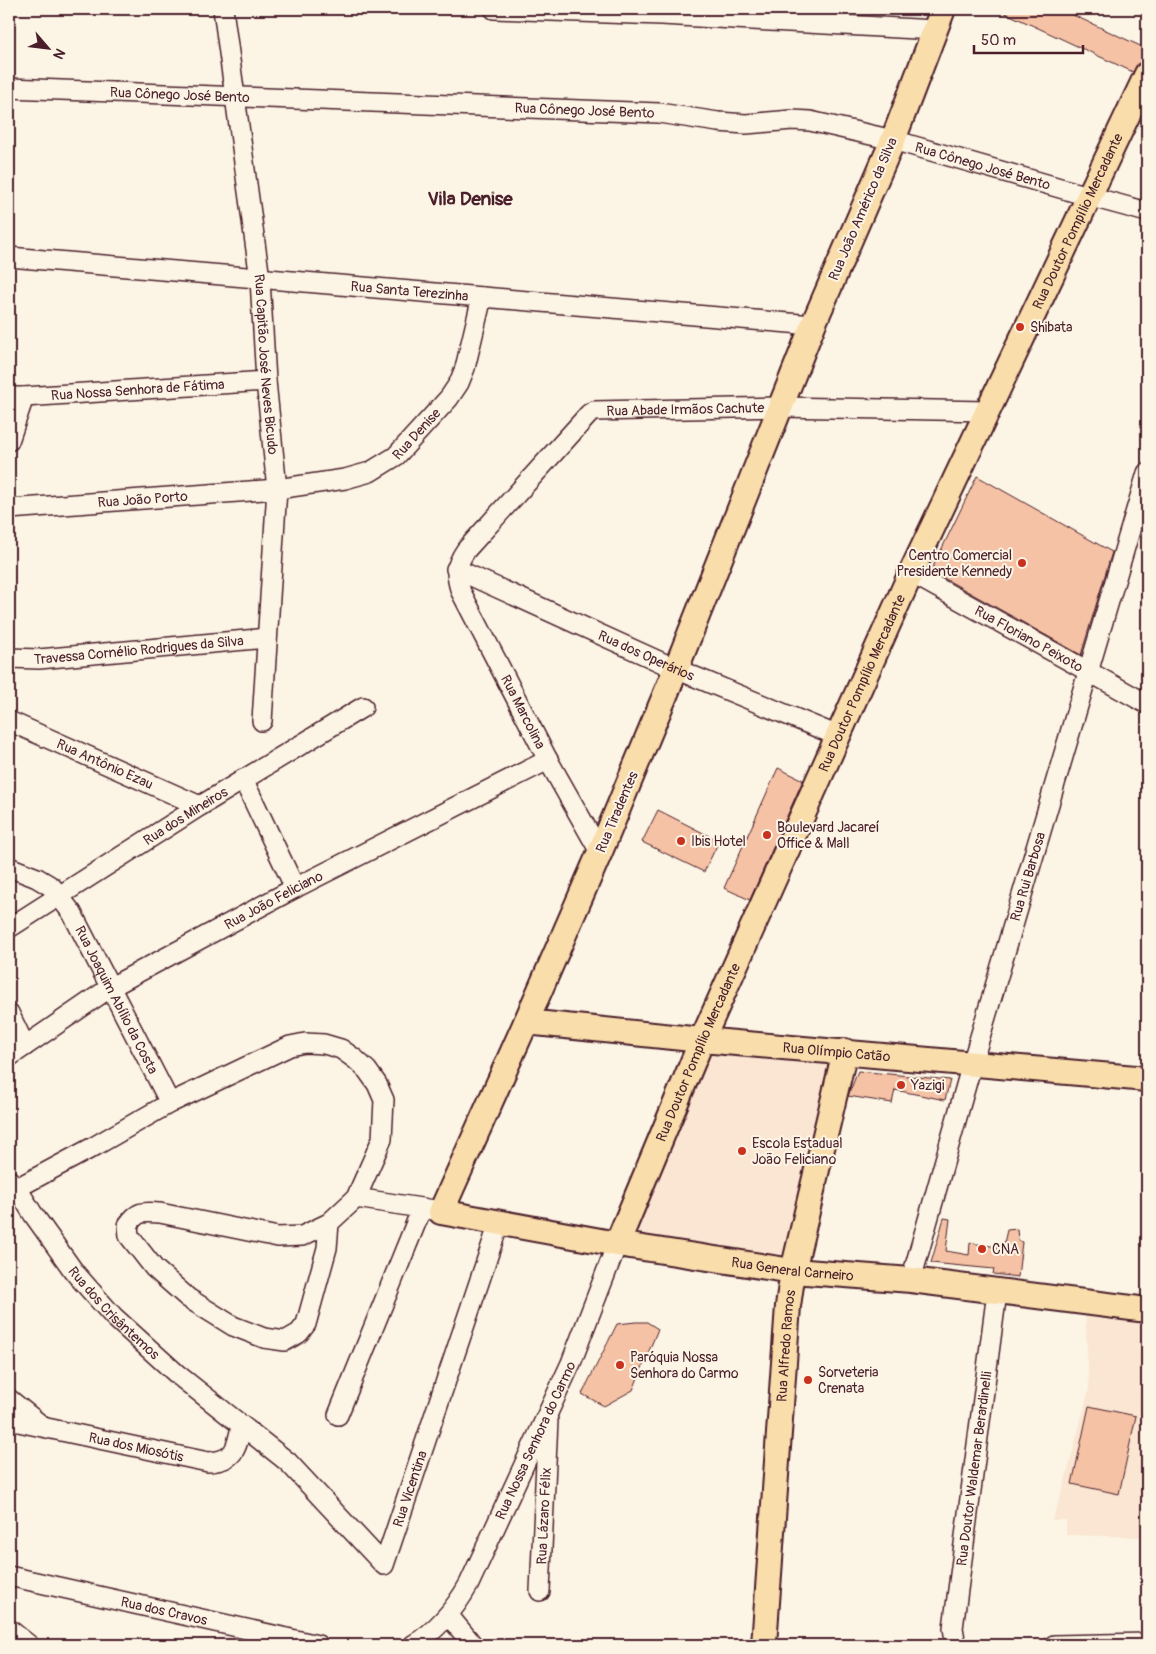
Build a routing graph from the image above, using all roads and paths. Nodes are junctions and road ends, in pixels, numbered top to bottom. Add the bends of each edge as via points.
1 (223, 9) edge
2 (494, 9) edge
3 (939, 19) edge
4 (1147, 74) edge
5 (9, 88) edge
6 (236, 96) junction
7 (893, 140) junction
8 (1088, 196) junction
9 (1147, 212) edge
10 (9, 257) edge
11 (260, 279) junction
12 (482, 297) junction
13 (813, 325) junction
14 (266, 381) junction
15 (16, 397) edge
16 (780, 407) junction
17 (987, 411) junction
18 (9, 441) edge
19 (1147, 473) edge
20 (277, 489) junction
21 (9, 509) edge
22 (456, 569) junction
23 (911, 573) junction
24 (267, 638) junction
25 (9, 658) edge
26 (676, 669) junction
27 (1088, 672) junction
28 (1147, 704) edge
29 (363, 706) dead end
30 (9, 721) edge
31 (262, 721) dead end
32 (838, 736) junction
33 (548, 760) junction
34 (244, 779) junction
35 (200, 806) junction
36 (600, 852) junction
37 (9, 867) edge
38 (295, 888) junction
39 (59, 896) junction
40 (9, 928) edge
41 (110, 987) junction
42 (9, 1013) edge
43 (526, 1022) junction
44 (702, 1040) junction
45 (25, 1046) junction
46 (845, 1051) junction
47 (9, 1057) edge
48 (972, 1064) junction
49 (1147, 1079) edge
50 (170, 1103) junction
51 (13, 1184) edge
52 (356, 1198) junction
53 (431, 1210) junction
54 (329, 1223) junction
55 (499, 1223) junction
56 (617, 1244) junction
57 (793, 1271) junction
58 (911, 1280) junction
59 (997, 1292) junction
60 (1147, 1310) edge
61 (9, 1399) edge
62 (548, 1411) junction
63 (338, 1415) dead end
64 (9, 1420) edge
65 (241, 1426) junction
66 (46, 1428) junction
67 (9, 1576) edge
68 (540, 1591) dead end
69 (442, 1622) junction
70 (9, 1629) edge
71 (1147, 1643) edge
72 (1083, 1644) edge
73 (28, 1645) edge
74 (318, 1645) edge
75 (413, 1645) edge
76 (473, 1645) edge
77 (764, 1645) edge
78 (956, 1645) edge
79 (1054, 1645) edge

1 - 6 street, Rua Capitão José Neves Bicudo
2 - 3 street
3 - 7 main road, Rua João Américo da Silva
4 - 8 main road, Rua Doutor Pompílio Mercadante
5 - 6 street, Rua Cônego José Bento
6 - 7 street, Rua Cônego José Bento via 659,114 746,124 810,120
6 - 11 street, Rua Capitão José Neves Bicudo
7 - 8 street, Rua Cônego José Bento
7 - 13 main road, Rua João Américo da Silva
8 - 9 street, Rua Cônego José Bento
8 - 17 main road, Rua Doutor Pompílio Mercadante
10 - 11 street, Rua Santa Terezinha
11 - 12 street, Rua Santa Terezinha
11 - 14 street, Rua Capitão José Neves Bicudo
12 - 13 street, Rua Santa Terezinha
12 - 20 street, Rua Denise via 459,383 396,456 370,472 345,479
13 - 16 main road, Rua João Américo da Silva
14 - 15 street, Rua Nossa Senhora de Fátima
14 - 20 street, Rua Capitão José Neves Bicudo
15 - 18 street
16 - 17 street, Rua Abade Irmãos Cachute
16 - 22 street, Rua Abade Irmãos Cachute via 591,412 466,550
16 - 26 main road, Rua Tiradentes
17 - 23 main road, Rua Doutor Pompílio Mercadante
19 - 27 street, Rua Rui Barbosa
20 - 21 street, Rua João Porto
20 - 24 street, Rua Capitão José Neves Bicudo
22 - 26 street, Rua dos Operários
22 - 33 street, Rua Marcolina via 461,592
23 - 27 street, Rua Floriano Peixoto
23 - 32 main road, Rua Doutor Pompílio Mercadante
24 - 25 street, Travessa Cornélio Rodrigues da Silva via 39,659
24 - 31 street, Rua Capitão José Neves Bicudo
26 - 32 street, Rua dos Operários
26 - 36 main road, Rua Tiradentes
27 - 28 street, Rua Floriano Peixoto
27 - 48 street, Rua Rui Barbosa
29 - 34 street, Rua dos Mineiros
30 - 35 street, Rua Antônio Ezau
32 - 44 main road, Rua Doutor Pompílio Mercadante
33 - 36 street, Rua Marcolina
33 - 38 street, Rua João Feliciano
34 - 35 street, Rua dos Mineiros
34 - 38 street
35 - 39 street, Rua dos Mineiros
36 - 43 main road, Rua Tiradentes
37 - 39 street, Rua Joaquim Abílio da Costa via 52,887
38 - 41 street, Rua João Feliciano
39 - 40 street, Rua dos Mineiros
39 - 41 street, Rua Joaquim Abílio da Costa via 72,912
41 - 45 street, Rua João Feliciano
41 - 50 street, Rua Joaquim Abílio da Costa
42 - 45 street
43 - 44 main road, Rua Olímpio Catão
43 - 53 main road, Rua Tiradentes
44 - 46 main road, Rua Olímpio Catão
44 - 56 main road, Rua Doutor Pompílio Mercadante
45 - 47 street, Rua João Feliciano
46 - 48 main road, Rua Olímpio Catão
46 - 57 main road, Rua Alfredo Ramos
48 - 49 main road, Rua Olímpio Catão
48 - 58 street, Rua Rui Barbosa
50 - 51 street via 95,1146
50 - 52 street via 290,1046 324,1044 341,1049 367,1070 384,1100 382,1139
51 - 65 street, Rua dos Crisântemos via 75,1273 114,1317
52 - 53 street
52 - 54 street
53 - 55 main road, Rua General Carneiro
53 - 63 street
54 - 54 street via 302,1236 278,1237 160,1213 142,1212 128,1225 129,1236 154,1268 188,1298 233,1326 264,1338 285,1341 299,1333 306,1324 327,1248
55 - 56 main road, Rua General Carneiro
55 - 65 street, Rua Vicentina via 384,1565 288,1462
56 - 57 main road, Rua General Carneiro
56 - 62 street, Rua Nossa Senhora do Carmo via 571,1363
57 - 58 main road, Rua General Carneiro
57 - 77 main road, Rua Alfredo Ramos
58 - 59 main road, Rua General Carneiro
59 - 60 main road, Rua General Carneiro
59 - 78 street, Rua Doutor Waldemar Berardinelli via 953,1628
61 - 66 street
62 - 68 street, Rua Lázaro Félix
62 - 69 street, Rua Nossa Senhora do Carmo via 470,1584
64 - 66 street, Rua dos Miosótis
65 - 66 street, Rua dos Miosótis via 235,1451 218,1462
67 - 74 street, Rua dos Cravos
69 - 75 street
69 - 76 street
70 - 73 street
71 - 72 street
72 - 79 street

